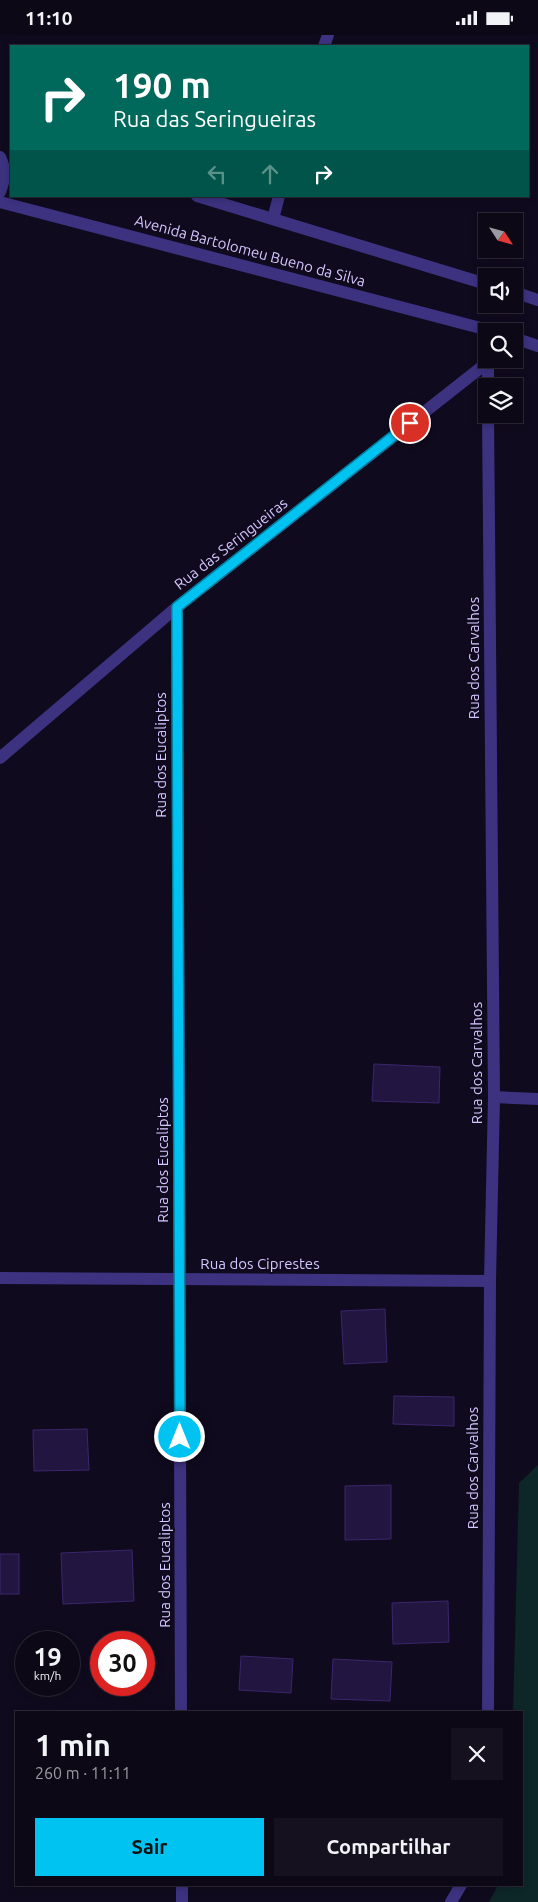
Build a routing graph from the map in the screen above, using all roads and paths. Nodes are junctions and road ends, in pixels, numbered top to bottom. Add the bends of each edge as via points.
1 (4, 158) edge
2 (0, 192) edge
3 (200, 197) edge
4 (280, 197) edge
5 (0, 202) edge
6 (273, 219) junction
7 (478, 282) edge
8 (523, 295) edge
9 (538, 300) edge
10 (478, 328) edge
11 (523, 341) edge
12 (538, 346) edge
13 (478, 368) edge
14 (488, 423) edge
15 (177, 607) junction
16 (0, 758) edge
17 (494, 1097) junction
18 (538, 1099) edge
19 (0, 1278) edge
20 (180, 1279) junction
21 (490, 1281) junction
22 (181, 1711) edge
23 (488, 1711) edge
24 (182, 1886) edge
25 (460, 1886) edge
26 (182, 1902) edge
27 (451, 1902) edge

1 - 2 street via 4,181
3 - 6 street
4 - 6 street
5 - 10 street, Avenida Bartolomeu Bueno da Silva
6 - 7 street
8 - 9 street
11 - 12 street
13 - 15 street, Rua das Seringueiras
14 - 17 street, Rua dos Carvalhos
15 - 16 street, Rua das Seringueiras
15 - 20 street, Rua dos Eucaliptos
17 - 18 street
17 - 21 street, Rua dos Carvalhos
19 - 20 street, Rua dos Ciprestes
20 - 21 street, Rua dos Ciprestes
20 - 22 street, Rua dos Eucaliptos
21 - 23 street, Rua dos Carvalhos
24 - 26 street
25 - 27 street

